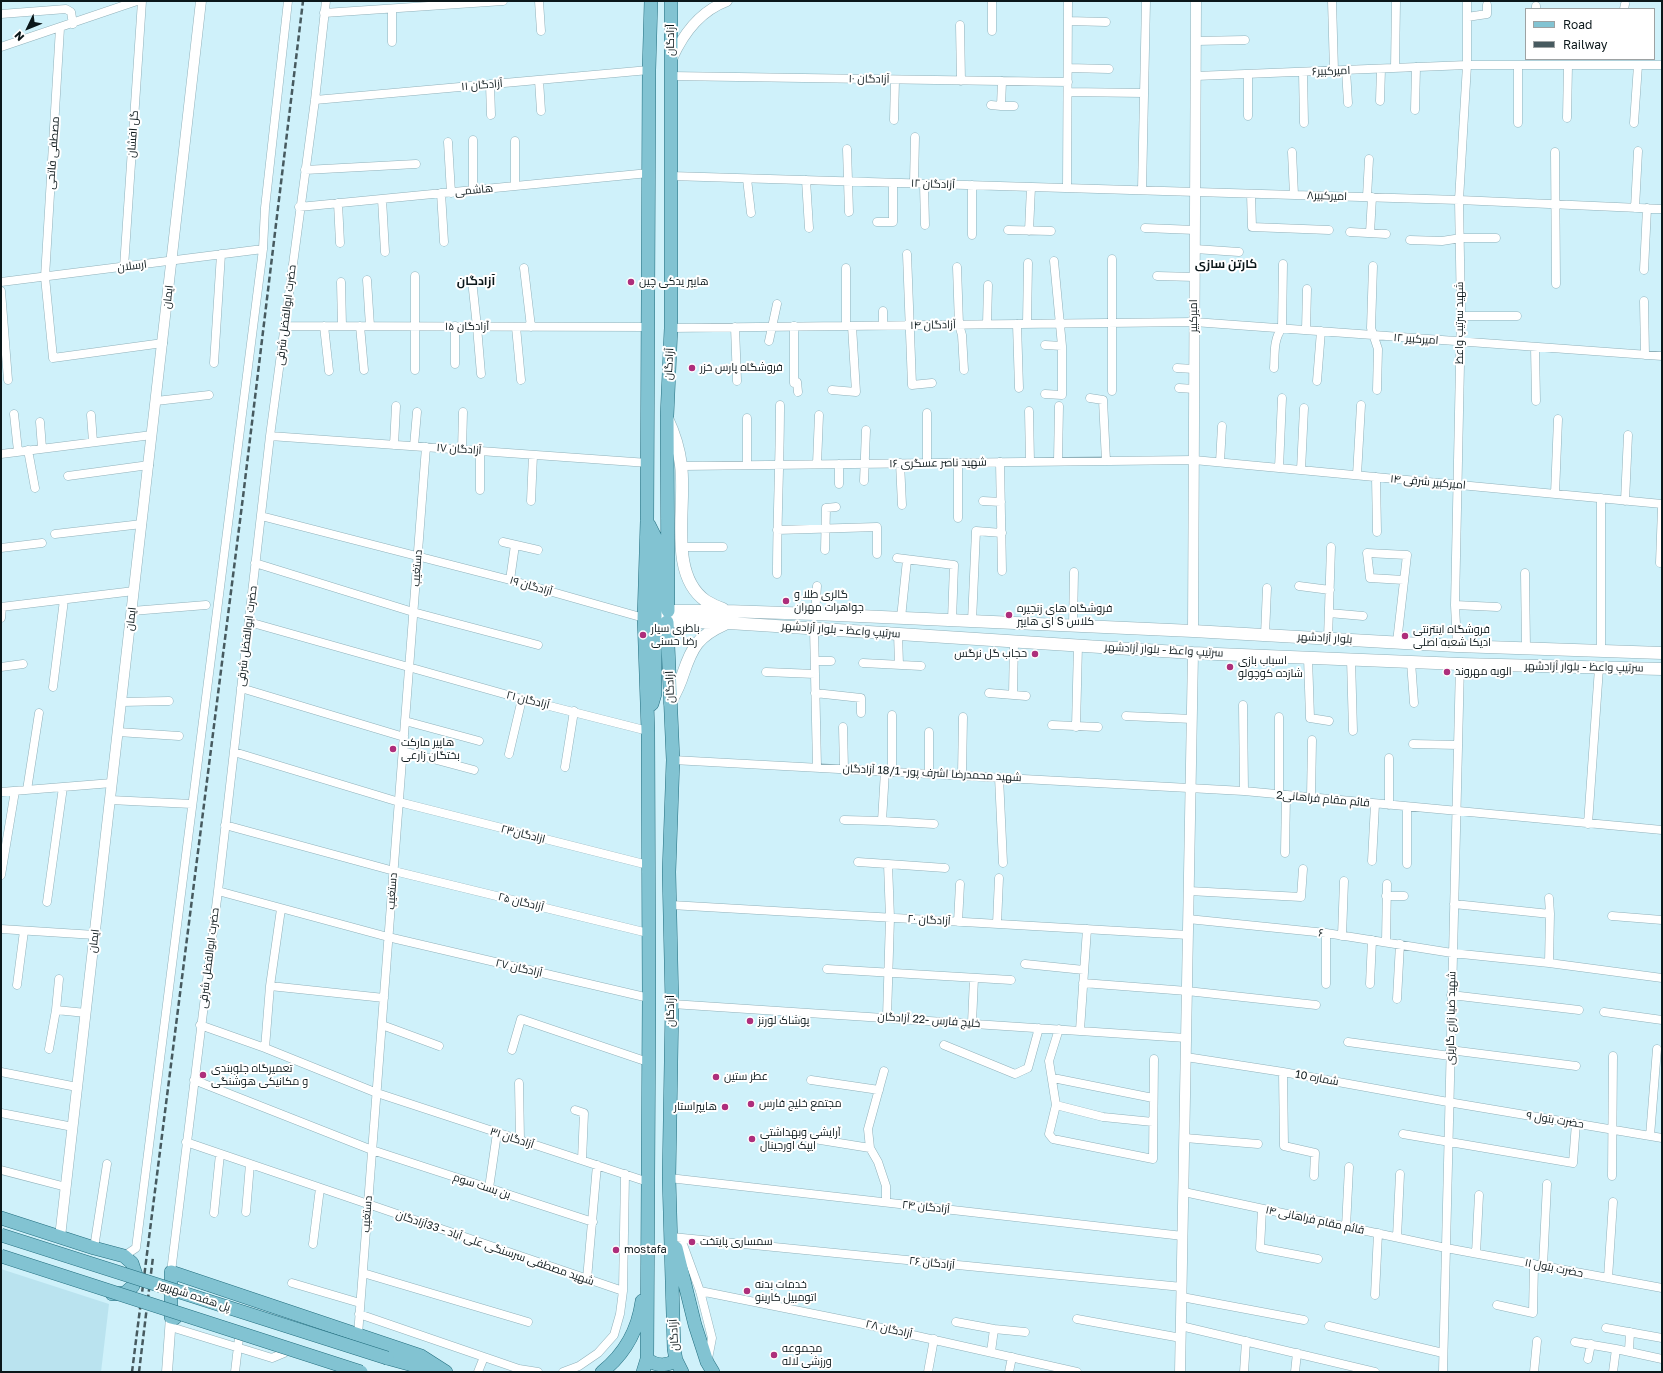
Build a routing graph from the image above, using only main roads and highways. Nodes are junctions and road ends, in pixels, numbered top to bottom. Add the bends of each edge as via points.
1 (651, 1) edge
2 (671, 1) edge
3 (649, 250) junction
4 (671, 253) junction
5 (649, 287) junction
6 (671, 291) junction
7 (667, 416) junction
8 (658, 616) junction
9 (727, 617) junction
10 (1193, 631) joint
11 (1457, 646) joint
12 (1662, 653) edge
13 (1662, 669) edge
14 (670, 703) junction
15 (1, 1218) edge
16 (1, 1235) edge
17 (676, 1238) junction
18 (648, 1255) junction
19 (1, 1256) edge
20 (1, 1261) edge
21 (647, 1358) junction
22 (676, 1360) junction
23 (710, 1367) edge
24 (342, 1372) edge
25 (361, 1372) edge
26 (438, 1372) edge
27 (446, 1372) edge
28 (602, 1372) edge
29 (643, 1372) edge
30 (682, 1372) edge

1 - 3 main road, آزادگان
2 - 4 main road, آزادگان
3 - 4 main road via 660,260
3 - 5 main road, آزادگان
4 - 6 main road, آزادگان
5 - 6 main road via 662,283
5 - 8 main road, آزادگان via 647,521
6 - 7 main road, آزادگان
7 - 8 main road, آزادگان
7 - 9 main road via 677,442 682,466 681,547 684,569 689,580 706,601
8 - 9 main road, سرتیپ واعظ - بلوار آزادشهر
8 - 14 main road, آزادگان
8 - 18 main road, آزادگان via 648,725
9 - 10 main road, سرتیپ واعظ - بلوار آزادشهر via 815,614
9 - 13 main road, سرتیپ واعظ - بلوار آزادشهر via 814,628 1193,653
9 - 14 main road via 692,649
10 - 11 main road, بلوار آزادشهر
11 - 12 main road, سرتیپ واعظ - بلوار آزادشهر
14 - 17 main road, آزادگان via 673,760 669,872 672,1004 669,1178
15 - 20 main road via 124,1256 132,1263 136,1275 133,1286 126,1293 117,1295
16 - 26 main road, پل هفده شهریور, bridge
17 - 22 main road, آزادگان
17 - 23 main road via 695,1325
18 - 21 main road, آزادگان
18 - 28 main road via 641,1310 630,1342
19 - 25 main road, پل هفده شهریور, bridge
21 - 22 main road via 662,1365
21 - 29 main road, آزادگان
22 - 30 main road, آزادگان
24 - 27 main road via 171,1322 171,1272 421,1356

